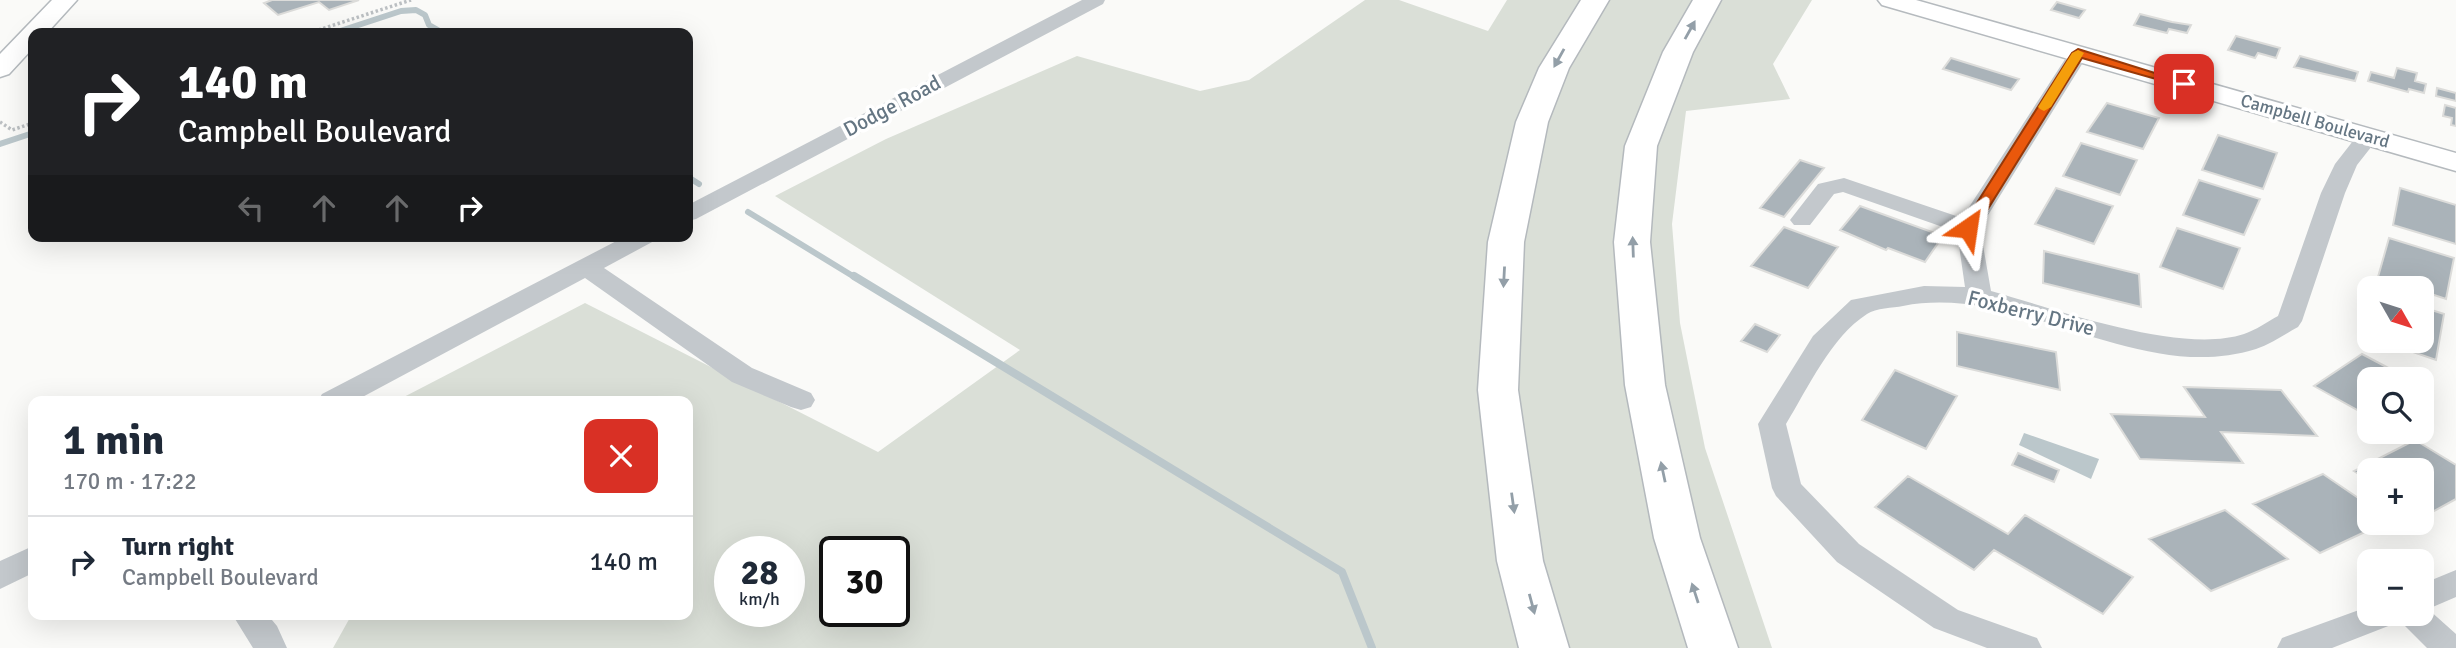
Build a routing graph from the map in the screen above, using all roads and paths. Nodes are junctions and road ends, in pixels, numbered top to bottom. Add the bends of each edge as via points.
1 (65, 0) edge
2 (411, 0) edge
3 (1096, 0) edge
4 (1595, 0) edge
5 (1707, 0) edge
6 (1891, 0) edge
7 (39, 28) edge
8 (324, 28) edge
9 (28, 40) edge
10 (2078, 53) junction
11 (0, 69) edge
12 (0, 122) edge
13 (28, 125) edge
14 (2368, 137) junction
15 (2456, 162) edge
16 (693, 211) edge
17 (1801, 220) dead end
18 (1968, 228) junction
19 (634, 242) edge
20 (586, 267) junction
21 (1979, 296) junction
22 (341, 396) edge
23 (801, 400) dead end
24 (28, 561) edge
25 (0, 576) edge
26 (2456, 583) edge
27 (2434, 593) edge
28 (253, 620) edge
29 (2357, 624) edge
30 (2425, 626) edge
31 (270, 648) edge
32 (1544, 648) edge
33 (1713, 648) edge
34 (2025, 648) edge
35 (2294, 648) edge
36 (2449, 648) edge

1 - 7 main road
2 - 8 path
3 - 16 street, Dodge Road
4 -> 32 highway via 1554,68 1532,121 1506,242 1498,390 1520,561
33 -> 5 highway via 1677,538 1645,385 1632,242 1641,146 1678,52
6 - 10 main road, Campbell Boulevard
9 - 11 main road
10 - 14 main road, Campbell Boulevard
10 - 18 street
12 - 13 path via 12,130
14 - 15 main road, Campbell Boulevard
14 - 21 street, Foxberry Drive via 2346,164 2333,193 2289,321 2250,342 2205,348 2143,342
17 - 18 street via 1826,189 1844,185
18 - 21 street
19 - 20 street
20 - 22 street
20 - 23 street via 742,375
21 - 34 street, Foxberry Drive via 1924,293 1860,306 1822,342 1772,424 1787,488 1848,553 1946,619
24 - 25 street
26 - 27 street
28 - 31 lane
29 - 35 street
30 - 36 street

